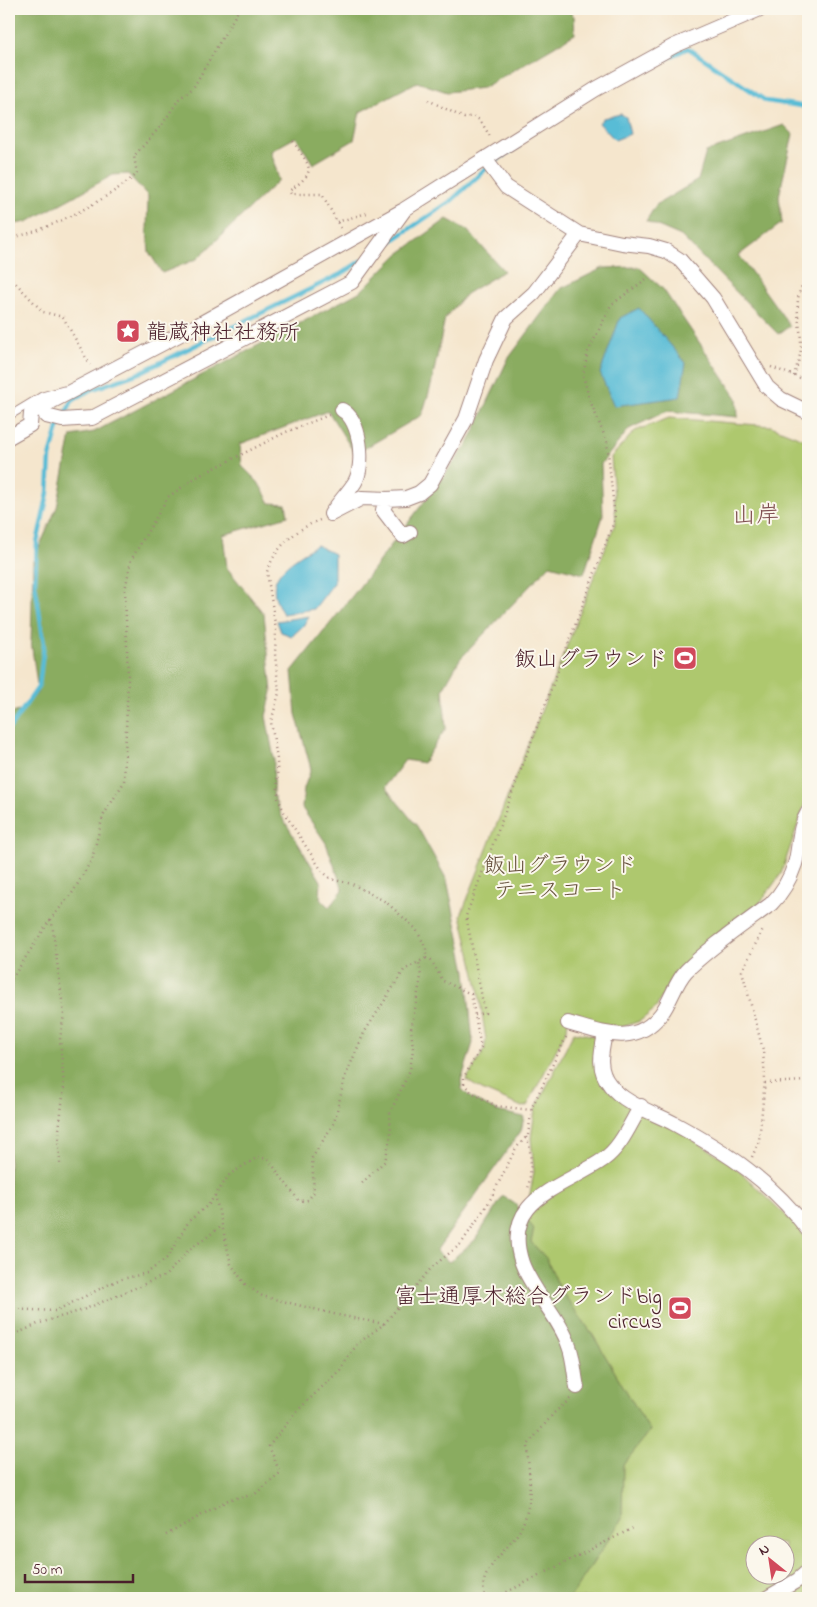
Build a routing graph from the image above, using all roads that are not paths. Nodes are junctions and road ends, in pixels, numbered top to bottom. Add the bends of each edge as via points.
1 (760, 9) edge
2 (485, 158) junction
3 (405, 209) junction
4 (579, 234) junction
5 (70, 392) junction
6 (43, 406) junction
7 (342, 410) road end
8 (808, 412) edge
9 (9, 416) edge
10 (9, 437) edge
11 (389, 499) junction
12 (410, 532) dead end
13 (808, 812) edge
14 (571, 1024) road end
15 (605, 1034) junction
16 (641, 1106) junction
17 (808, 1230) edge
18 (577, 1387) road end
19 (808, 1570) edge
20 (766, 1598) edge

1 - 2 street via 674,46
2 - 3 street
2 - 4 street via 506,187
3 - 5 street
3 - 6 street via 352,282 92,418 62,420 46,416
4 - 8 street via 649,246 680,260 713,298 767,387 781,399
4 - 11 street via 534,293 506,318 486,360 466,419 430,484 406,498
5 - 6 street
5 - 9 lane via 62,389 42,396
6 - 10 street via 31,413 30,425
7 - 11 street via 348,413 357,427 360,466 356,481 331,514 362,498
11 - 12 street via 383,510 402,536
13 - 15 street via 800,830 795,864 776,900 688,969 661,1014 653,1021 628,1035
14 - 15 street
15 - 16 street via 600,1057 605,1078 617,1094
16 - 17 street via 746,1166 778,1195
16 - 18 street via 618,1145 605,1158 542,1194 528,1208 518,1230 518,1251 523,1266 551,1324 569,1345
19 - 20 street via 798,1580

